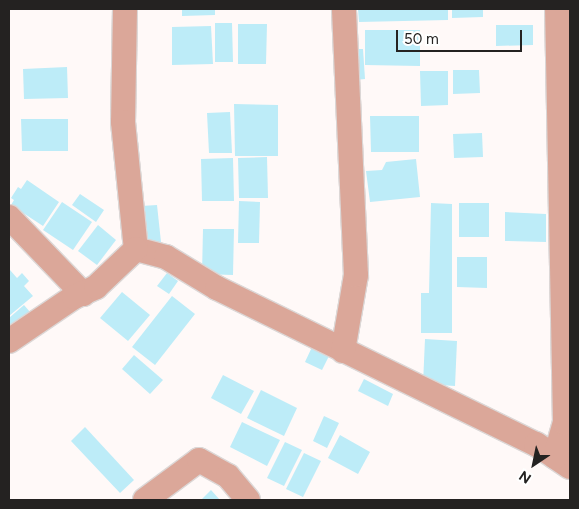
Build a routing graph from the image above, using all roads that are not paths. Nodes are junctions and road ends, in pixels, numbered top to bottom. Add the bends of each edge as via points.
1 (125, 9) edge
2 (344, 9) edge
3 (557, 9) edge
4 (9, 217) edge
5 (136, 249) junction
6 (83, 294) junction
7 (9, 341) edge
8 (343, 351) junction
9 (563, 462) edge
10 (145, 500) edge
11 (248, 500) edge

1 - 5 street via 123,122
2 - 8 street via 356,275 353,309
3 - 9 street via 565,423
4 - 6 street
5 - 6 street via 96,287
5 - 8 street via 166,257 216,288
6 - 7 street
8 - 9 street via 536,444
10 - 11 street via 199,460 228,476

